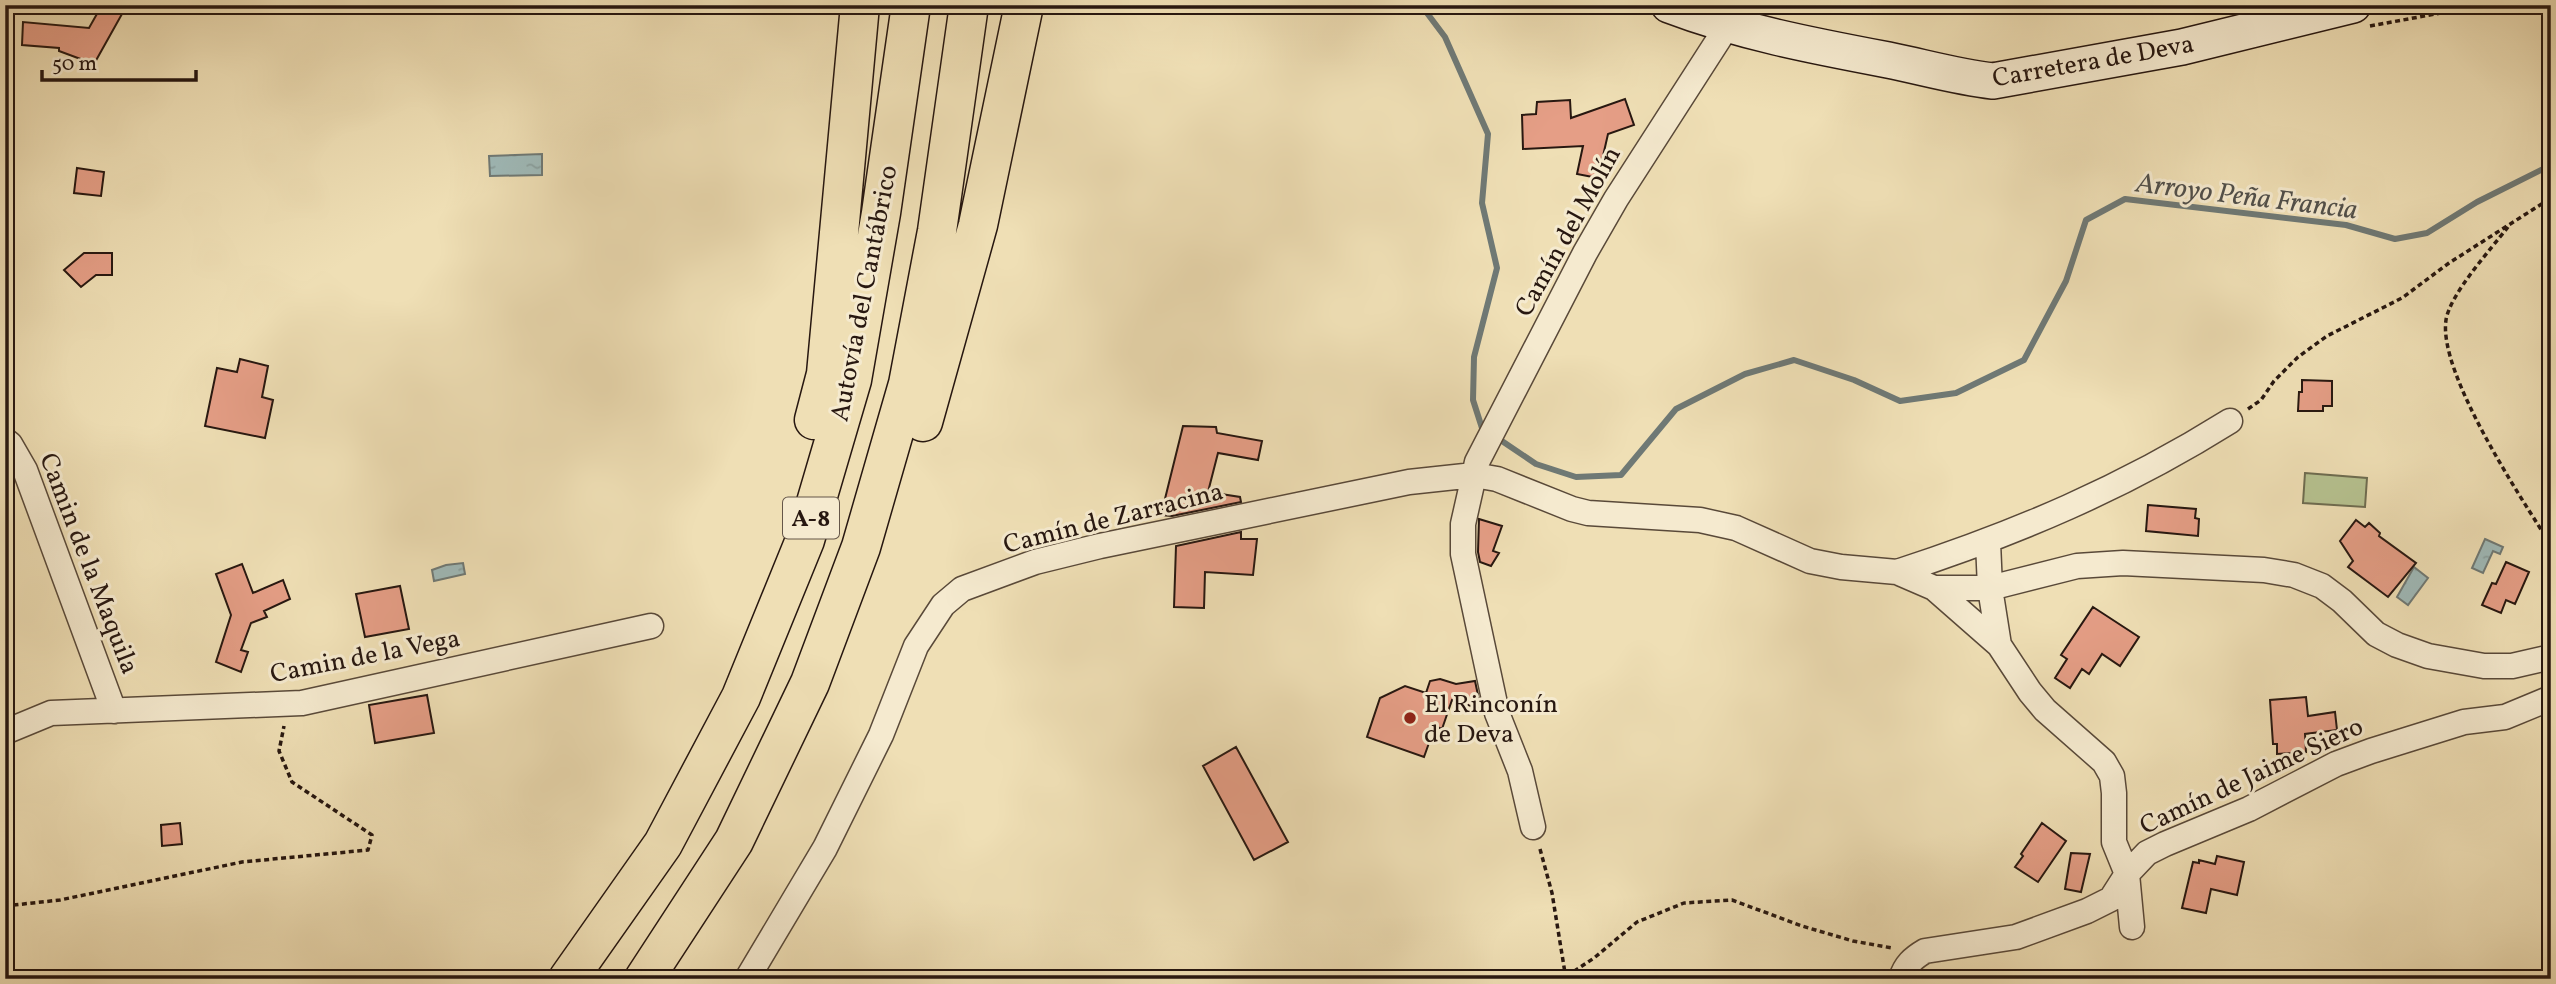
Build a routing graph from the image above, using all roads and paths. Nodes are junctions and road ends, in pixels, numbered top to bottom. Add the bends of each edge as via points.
1 (860, 5) edge
2 (911, 5) edge
3 (969, 5) edge
4 (1024, 5) edge
5 (1670, 5) edge
6 (2353, 5) edge
7 (1728, 25) junction
8 (2551, 198) edge
9 (2511, 222) junction
10 (2230, 421) joint
11 (5, 440) edge
12 (1474, 475) junction
13 (1988, 542) junction
14 (2551, 545) edge
15 (1897, 572) junction
16 (1934, 588) junction
17 (1990, 588) junction
18 (651, 625) dead end
19 (1999, 645) junction
20 (2551, 657) edge
21 (810, 683) junction
22 (2551, 698) edge
23 (290, 704) junction
24 (114, 711) junction
25 (5, 732) edge
26 (1533, 827) joint
27 (2127, 874) junction
28 (5, 906) edge
29 (2132, 927) dead end
30 (1925, 951) junction
31 (1566, 977) edge
32 (548, 979) edge
33 (568, 979) edge
34 (644, 979) edge
35 (747, 979) edge
36 (1901, 979) edge

1 - 32 highway via 826,374 787,532 717,702 648,830
2 - 33 highway, Autovía del Cantábrico / A-8 via 852,380 805,540 741,697 663,844
3 - 21 highway, A-8 via 937,231 908,384 861,547
4 - 21 highway via 978,225 897,505 851,619
5 - 7 street, Carretera de Deva
6 - 7 street, Carretera de Deva via 2182,47 1993,81
7 - 12 street, Camín del Molín via 1584,253
8 - 9 path
9 - 10 path via 2402,298 2327,336 2298,357 2261,400
9 - 14 path via 2450,307 2446,330 2449,351 2473,413
10 - 13 street via 2069,509
11 - 24 street, Camin de la Maquila via 25,470
12 - 15 street, Camín de Zarracina via 1588,513 1700,520 1736,528 1810,561
12 - 26 street, Camín del Molín via 1462,524 1463,554 1497,713 1520,772
12 - 35 street, Camín de Zarracina via 1409,482 1147,535 1035,562 962,589 943,605 916,646 881,735 825,848
13 - 15 street
13 - 17 street
15 - 16 street
16 - 17 street
16 - 19 street
17 - 19 street
17 - 20 street via 2077,566 2123,563 2264,570 2322,586 2376,634 2428,656 2484,666 2512,666
18 - 23 street, Camin de la Vega
19 - 27 street via 2045,710 2104,762 2112,776 2114,842
21 - 34 highway, A-8 via 734,841
22 - 27 street, Camín de Jaime Siero via 2505,717 2464,722 2336,764 2249,809 2147,853
23 - 24 street, Camin de la Vega
23 - 28 path via 279,751 292,782 372,835 368,850 242,862 60,900
24 - 25 street, Camin de la Vega via 51,713
26 - 31 path via 1552,893
27 - 29 street
27 - 30 street, Camín de Jaime Siero via 2111,899 2040,930
30 - 31 path via 1853,941 1732,900 1708,901 1684,903 1637,922
30 - 36 street via 1905,968

